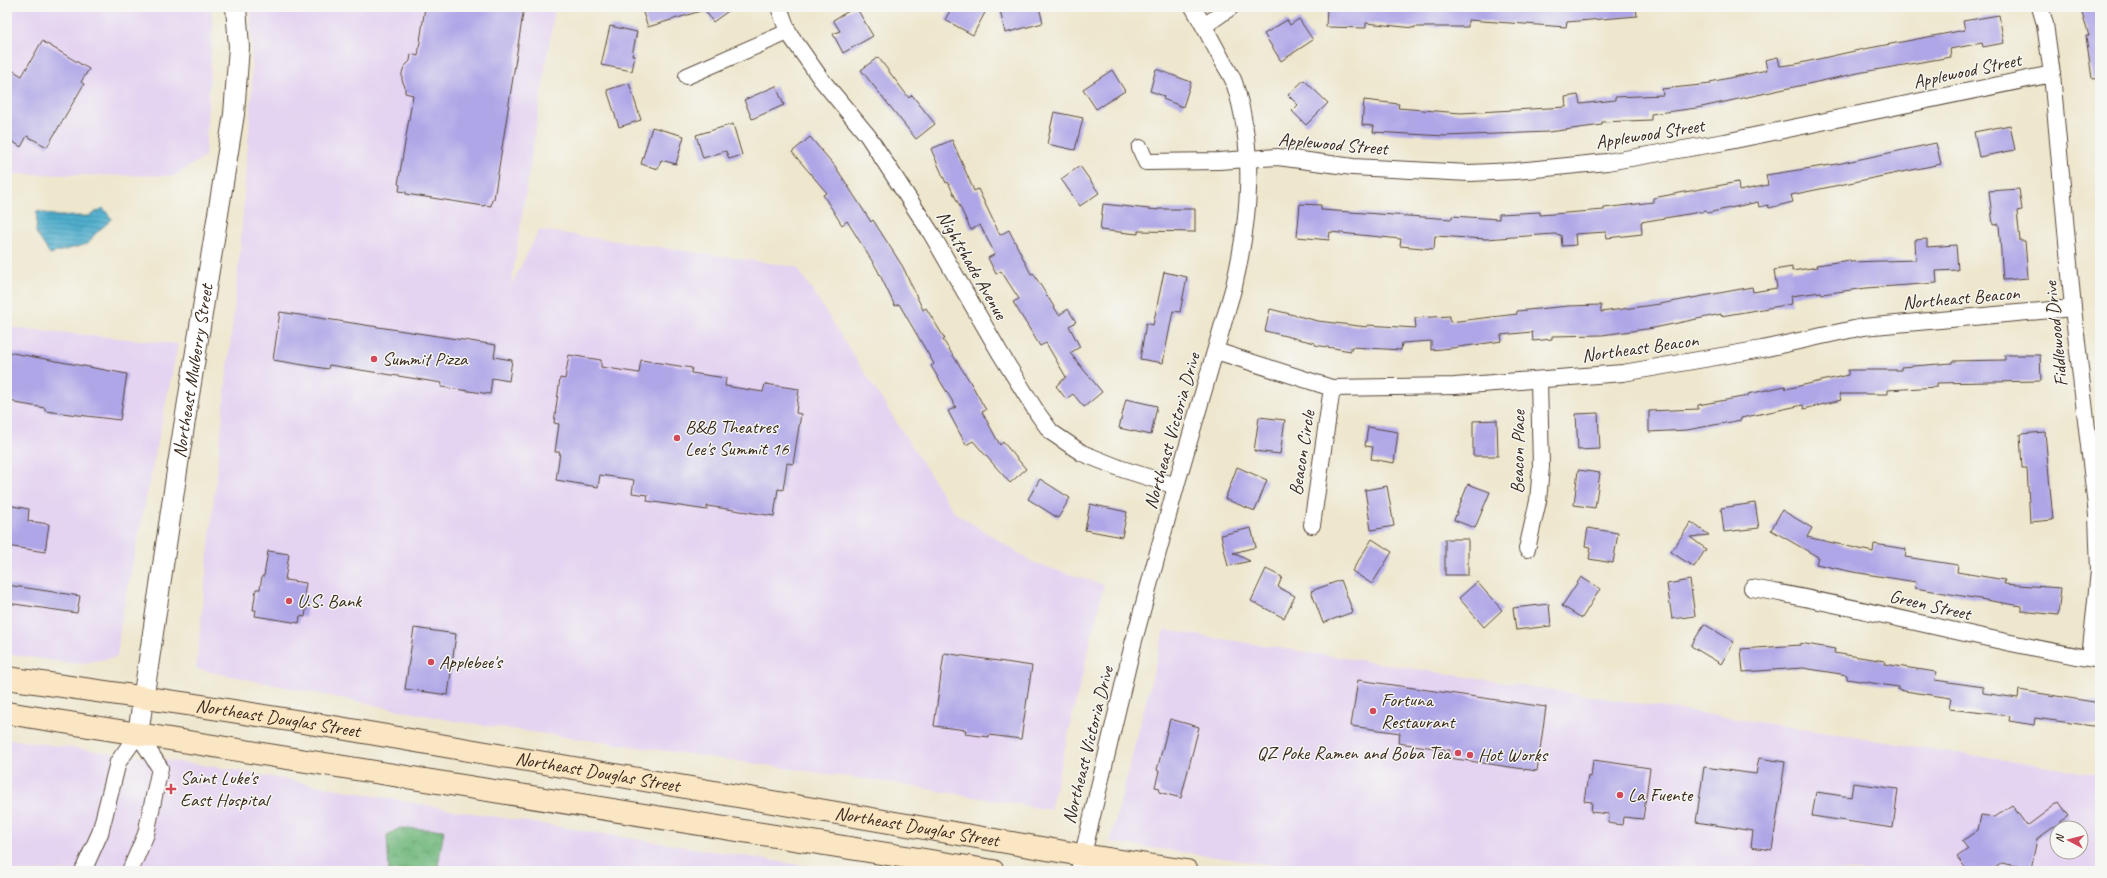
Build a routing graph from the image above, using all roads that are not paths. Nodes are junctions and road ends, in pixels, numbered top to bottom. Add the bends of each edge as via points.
1 (236, 7) edge
2 (780, 7) edge
3 (1193, 7) edge
4 (1230, 7) edge
5 (2040, 7) edge
6 (1204, 26) junction
7 (788, 32) junction
8 (2052, 74) junction
9 (687, 76) dead end
10 (1140, 148) dead end
11 (1249, 160) junction
12 (2073, 308) junction
13 (1216, 351) junction
14 (1539, 380) junction
15 (1332, 388) junction
16 (1176, 486) junction
17 (1312, 525) dead end
18 (1527, 548) dead end
19 (1752, 588) dead end
20 (2095, 659) edge
21 (7, 678) edge
22 (144, 698) junction
23 (7, 713) edge
24 (138, 734) junction
25 (1080, 863) edge
26 (83, 871) edge
27 (130, 871) edge
28 (993, 871) edge
29 (1187, 871) edge

1 - 22 street, Northeast Mulberry Street via 239,47 234,114 178,464
2 - 7 street, Nightshade Avenue
3 - 6 street, Northeast Victoria Drive
4 - 6 street
5 - 8 street, Fiddlewood Drive
6 - 11 street, Northeast Victoria Drive via 1233,81 1244,119
7 - 9 street
7 - 16 street, Nightshade Avenue via 821,79 868,136 931,232 1000,353 1051,432 1082,453
8 - 11 street, Applewood Street via 1725,142 1607,162 1469,173 1353,167 1278,157
8 - 12 street, Fiddlewood Drive
10 - 11 street, Applewood Street via 1146,162
11 - 13 street, Northeast Victoria Drive via 1248,210 1241,255
12 - 14 street, Northeast Beacon via 1863,327 1678,365 1623,373
12 - 20 street, Fiddlewood Drive via 2097,522 2099,571
13 - 15 street, Northeast Beacon
13 - 16 street, Northeast Victoria Drive
14 - 15 street, Northeast Beacon via 1455,386
14 - 18 street, Beacon Place via 1541,467 1538,501
15 - 17 street, Beacon Circle
16 - 25 street, Northeast Victoria Drive via 1133,644
19 - 20 street, Green Street via 1801,596 1943,629
21 - 22 main road, Northeast Douglas Street
22 - 24 street, Northeast Mulberry Street
22 - 25 main road, Northeast Douglas Street via 334,727
23 - 24 main road, Northeast Douglas Street
24 - 26 street via 118,762 100,833
24 - 27 street via 160,768 146,834
24 - 28 main road, Northeast Douglas Street
25 - 29 main road, Northeast Douglas Street

